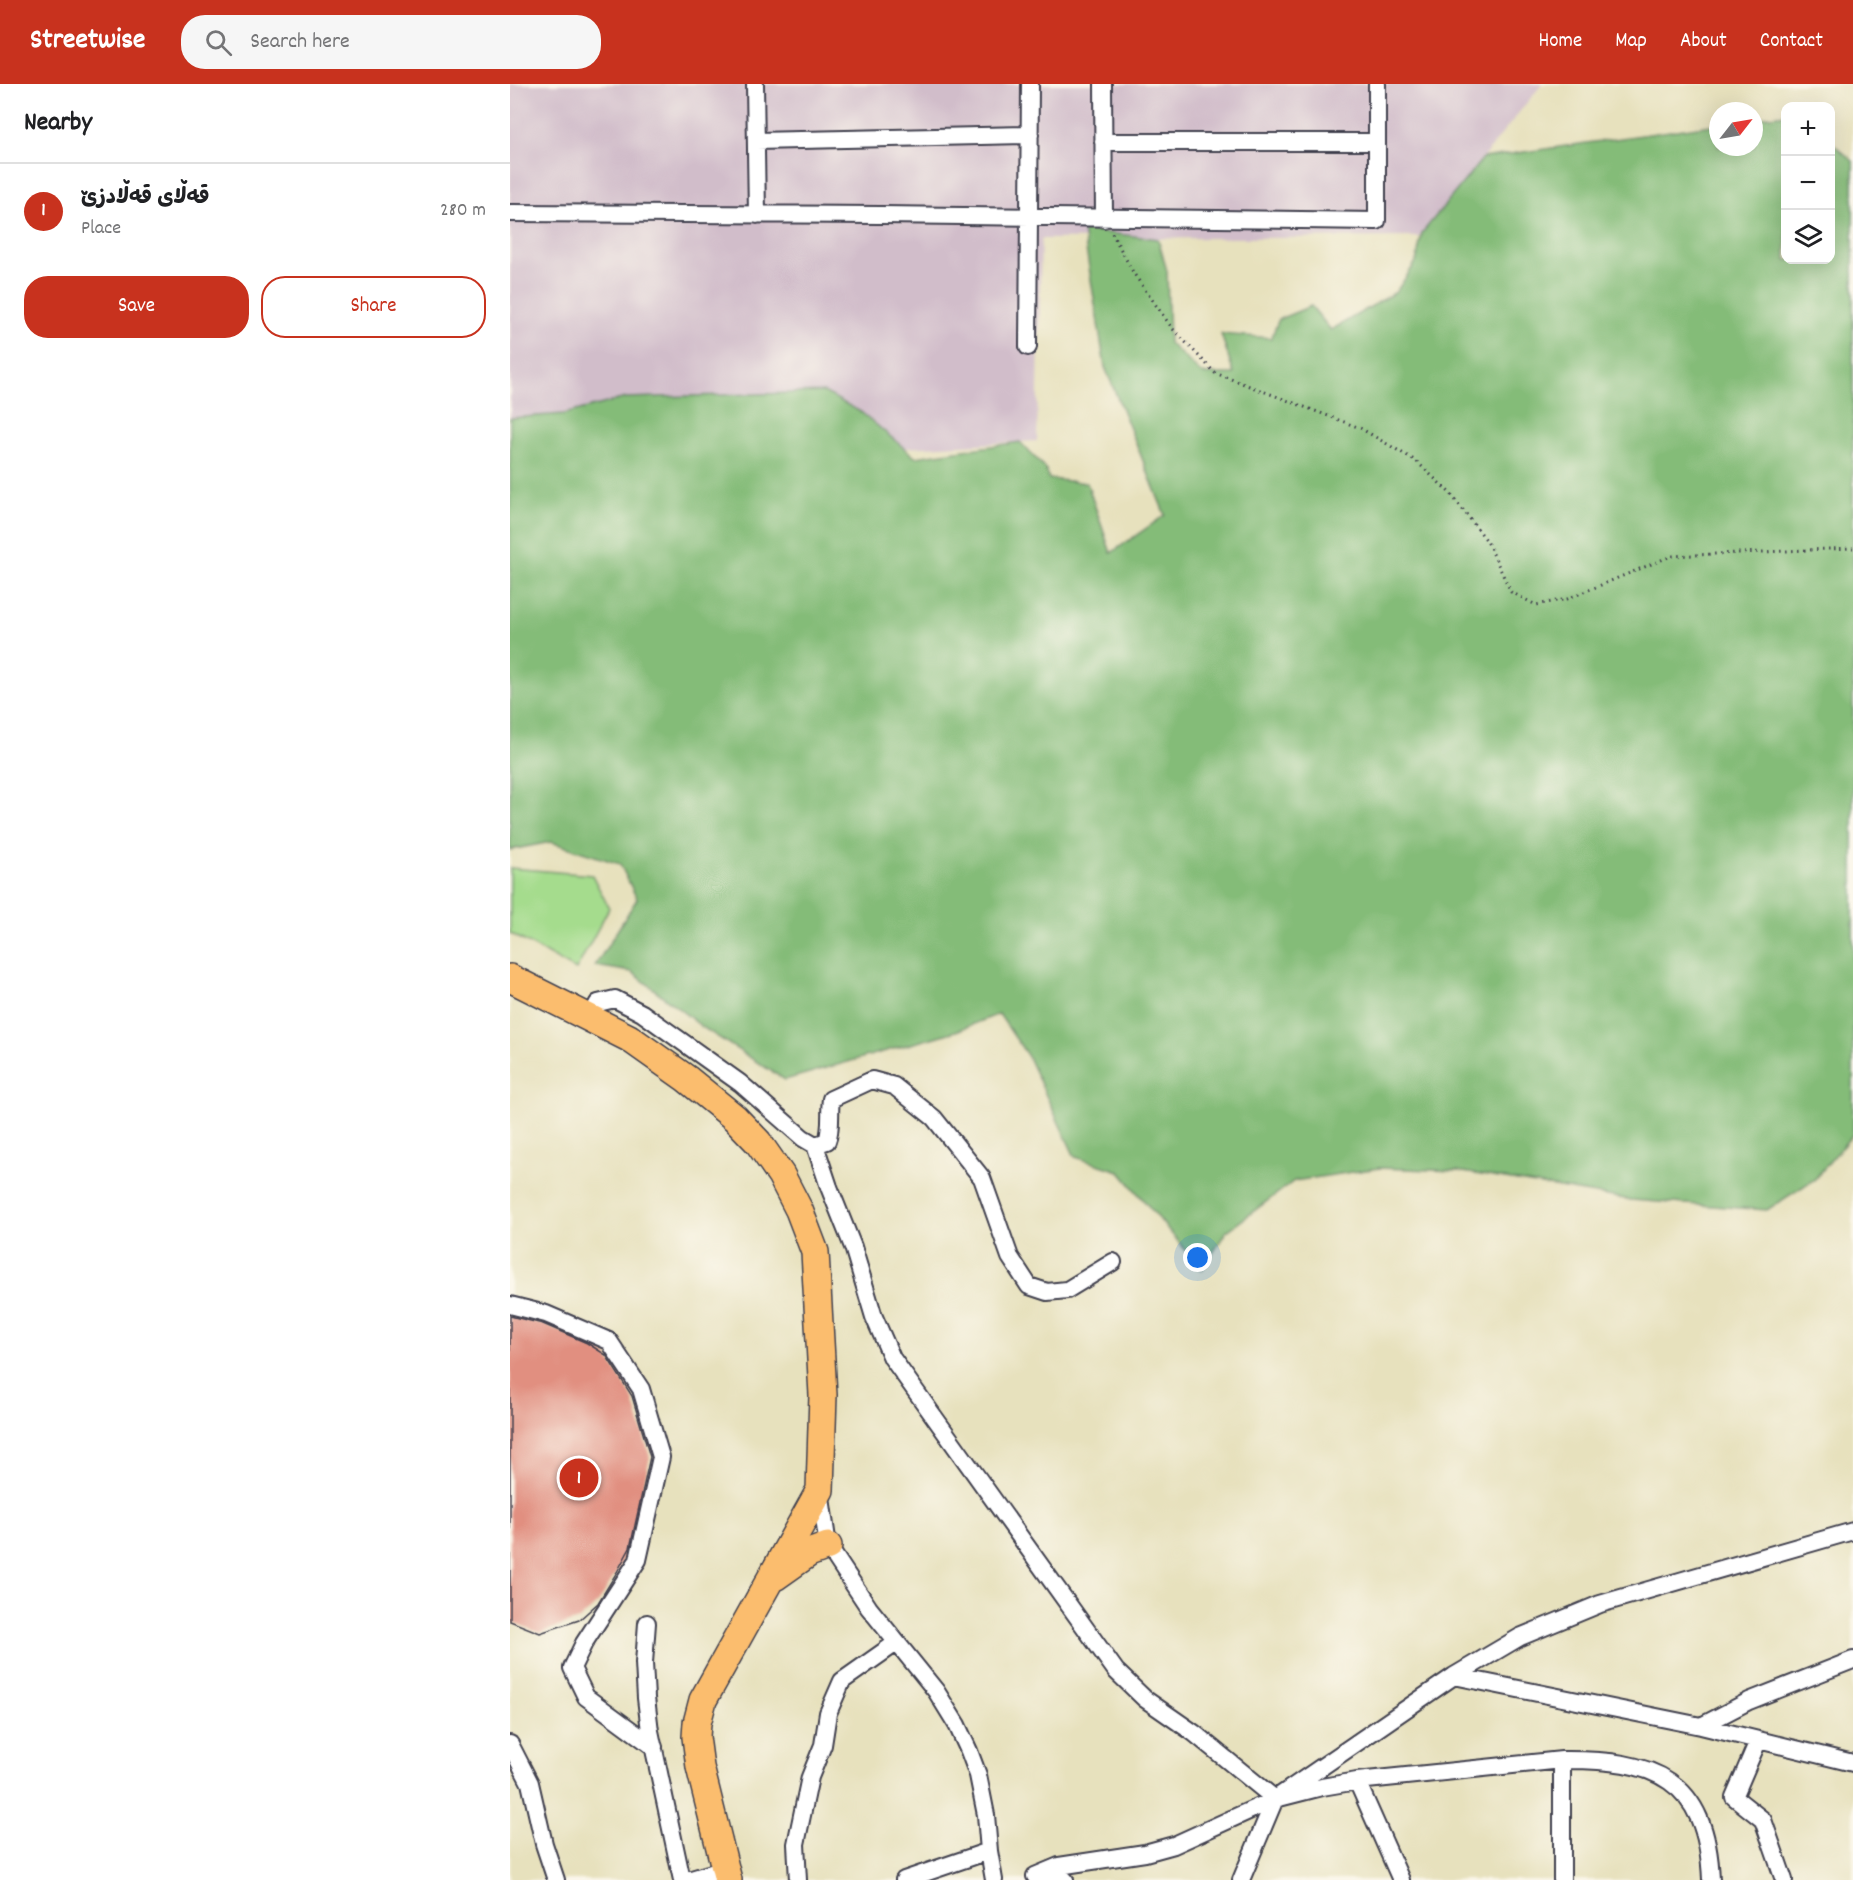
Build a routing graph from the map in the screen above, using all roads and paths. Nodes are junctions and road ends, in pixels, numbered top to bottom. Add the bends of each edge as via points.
1 (755, 84) edge
2 (1030, 84) edge
3 (1103, 84) edge
4 (1377, 84) edge
5 (1030, 135) junction
6 (756, 141) junction
7 (1104, 142) junction
8 (1377, 142) junction
9 (510, 213) edge
10 (757, 216) junction
11 (1029, 217) junction
12 (1104, 219) junction
13 (1028, 347) dead end
14 (1853, 548) edge
15 (510, 978) edge
16 (590, 1018) junction
17 (815, 1145) junction
18 (1113, 1262) dead end
19 (510, 1305) edge
20 (820, 1490) junction
21 (1853, 1531) edge
22 (828, 1546) junction
23 (767, 1583) junction
24 (647, 1623) dead end
25 (896, 1643) junction
26 (1853, 1660) edge
27 (1454, 1676) junction
28 (1701, 1726) junction
29 (1758, 1741) junction
30 (510, 1744) edge
31 (654, 1747) junction
32 (1562, 1760) junction
33 (1853, 1763) edge
34 (1357, 1781) junction
35 (1275, 1799) junction
36 (988, 1851) junction
37 (727, 1875) edge
38 (1033, 1878) edge
39 (556, 1880) edge
40 (682, 1880) edge
41 (688, 1880) edge
42 (798, 1880) edge
43 (904, 1880) edge
44 (994, 1880) edge
45 (1065, 1880) edge
46 (1241, 1880) edge
47 (1401, 1880) edge
48 (1562, 1880) edge
49 (1711, 1880) edge
50 (1784, 1880) edge

1 - 6 street
2 - 5 street
3 - 7 street
4 - 8 street
5 - 6 street
5 - 11 street
6 - 10 street
7 - 8 street
7 - 12 street
8 - 12 street via 1377,220
9 - 10 street
10 - 11 street
11 - 12 street
11 - 13 street
12 - 14 path via 1134,274 1172,328 1215,374 1360,428 1416,461 1450,493 1487,541 1511,592 1536,605 1567,599 1671,556
15 - 16 main road
16 - 17 street via 598,1003 615,999 642,1012 740,1083
16 - 20 main road via 628,1038 735,1118 781,1175 799,1210 815,1252 823,1395
17 - 18 street via 827,1142 831,1132 829,1114 838,1096 872,1080 894,1086 934,1118 982,1178 1010,1257 1029,1286 1047,1292 1067,1290
17 - 35 street via 892,1358 1116,1671 1145,1699
19 - 31 street via 546,1314 609,1341 641,1389 661,1457 638,1560 572,1668 586,1697
20 - 22 street
20 - 23 main road
21 - 27 street via 1600,1604 1520,1638
22 - 23 main road via 809,1553
22 - 25 street
23 - 37 main road via 709,1687 697,1723 700,1767
24 - 31 street via 644,1663
25 - 36 street via 936,1691 962,1734 978,1775
25 - 42 street via 842,1681 828,1713 796,1844
26 - 28 street via 1749,1701
27 - 28 street
27 - 35 street
28 - 29 street
29 - 33 street
29 - 50 street via 1734,1797 1763,1820
30 - 39 street via 530,1783
31 - 40 street
32 - 34 street
32 - 48 street
32 - 49 street via 1637,1766 1669,1782 1697,1811 1707,1839
34 - 35 street
34 - 47 street
35 - 38 street via 1174,1845 1059,1866
35 - 46 street
36 - 43 street
36 - 44 street
37 - 41 street
38 - 45 street

